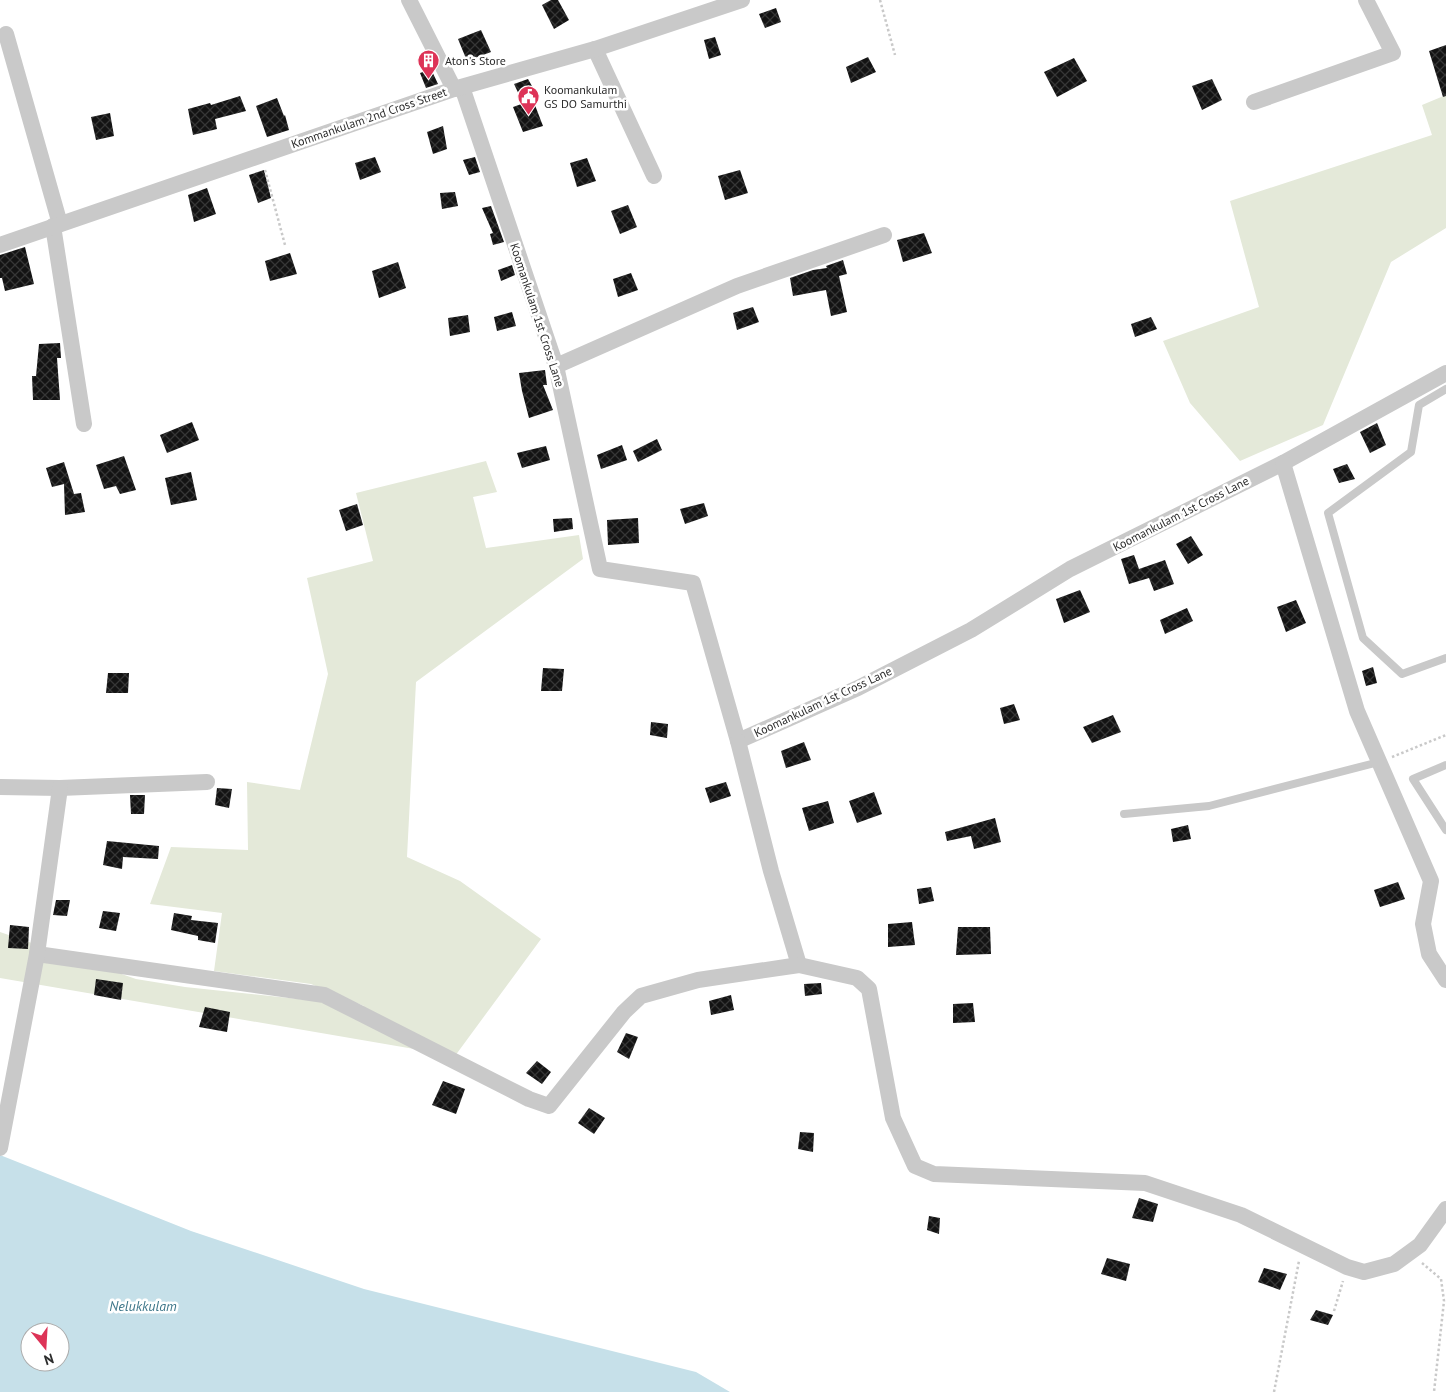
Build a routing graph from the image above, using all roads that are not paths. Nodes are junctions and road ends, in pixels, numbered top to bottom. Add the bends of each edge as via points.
1 (409, 0) edge
2 (742, 0) edge
3 (1366, 0) edge
4 (6, 34) dead end
5 (595, 49) junction
6 (458, 88) junction
7 (1254, 102) dead end
8 (654, 176) dead end
9 (57, 225) junction
10 (884, 235) dead end
11 (0, 245) edge
12 (556, 366) junction
13 (1446, 373) edge
14 (1446, 389) edge
15 (84, 424) dead end
16 (1283, 463) junction
17 (1446, 658) edge
18 (738, 741) junction
19 (1379, 762) junction
20 (1446, 765) edge
21 (207, 782) dead end
22 (0, 787) edge
23 (60, 788) junction
24 (1124, 814) dead end
25 (1446, 830) edge
26 (36, 954) junction
27 (799, 965) junction
28 (1446, 980) edge
29 (0, 1148) edge
30 (1446, 1209) edge

1 - 6 street, Koomankulam 1st Cross Lane
2 - 5 street, Kommankulam 2nd Cross Street
3 - 7 street via 1393,53
4 - 9 street
5 - 6 street, Kommankulam 2nd Cross Street
5 - 8 street
6 - 9 street, Kommankulam 2nd Cross Street
6 - 12 street, Koomankulam 1st Cross Lane
9 - 11 street, Kommankulam 2nd Cross Street
9 - 15 street
10 - 12 street via 737,286
12 - 18 street, Koomankulam 1st Cross Lane via 600,570 694,583
13 - 16 street, Koomankulam 1st Cross Lane
14 - 17 lane via 1419,405 1411,452 1328,513 1363,638 1402,674
16 - 18 street, Koomankulam 1st Cross Lane via 1070,569 971,630 867,683
16 - 19 street via 1357,712
18 - 27 street
19 - 24 lane via 1209,806
19 - 28 street via 1431,881 1423,924 1428,954
20 - 25 lane via 1413,779
21 - 23 street
22 - 23 street
23 - 26 street
26 - 27 street via 324,994 529,1099 549,1106 624,1012 642,996 698,980
26 - 29 street
27 - 30 street via 857,978 869,989 893,1118 915,1166 934,1174 1145,1183 1241,1215 1347,1267 1364,1272 1394,1264 1420,1245

